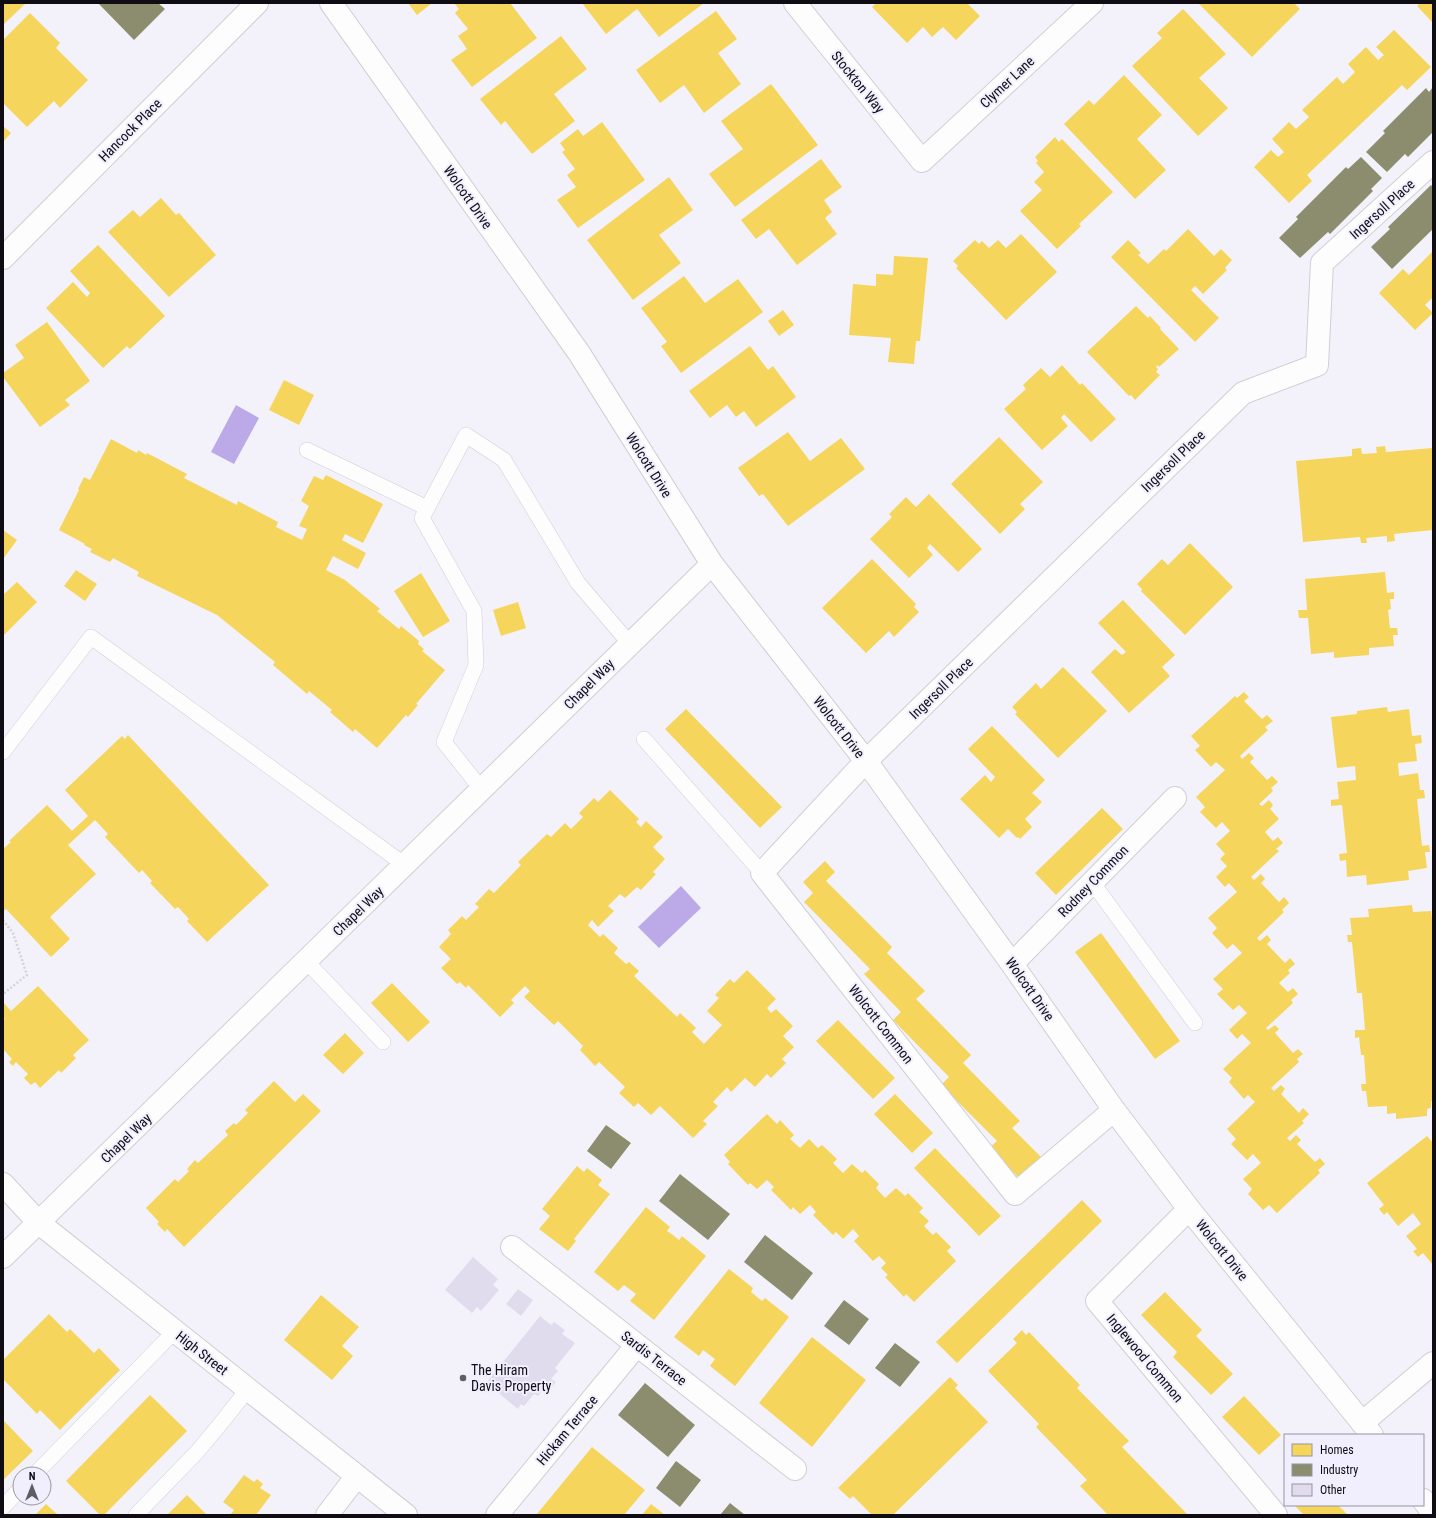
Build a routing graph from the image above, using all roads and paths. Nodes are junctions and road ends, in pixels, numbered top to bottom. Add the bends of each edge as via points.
1 (256, 3) edge
2 (330, 3) edge
3 (795, 3) edge
4 (1092, 3) edge
5 (922, 161) joint
6 (1433, 162) edge
7 (3, 258) edge
8 (307, 450) dead end
9 (428, 508) junction
10 (712, 564) junction
11 (630, 644) junction
12 (644, 739) dead end
13 (3, 752) edge
14 (866, 761) junction
15 (482, 790) junction
16 (1175, 798) dead end
17 (405, 865) junction
18 (762, 873) junction
19 (1092, 882) junction
20 (3, 920) edge
21 (307, 962) junction
22 (1012, 964) junction
23 (3, 994) edge
24 (1195, 1024) dead end
25 (383, 1042) dead end
26 (1114, 1110) junction
27 (3, 1184) edge
28 (1189, 1209) junction
29 (39, 1222) junction
30 (512, 1247) dead end
31 (3, 1257) edge
32 (175, 1331) junction
33 (637, 1345) junction
34 (1433, 1363) edge
35 (248, 1389) junction
36 (1367, 1429) edge
37 (43, 1466) edge
38 (795, 1469) dead end
39 (357, 1476) junction
40 (12, 1497) edge
41 (1424, 1501) edge
42 (3, 1507) edge
43 (1433, 1513) edge
44 (136, 1515) edge
45 (327, 1515) edge
46 (406, 1515) edge
47 (497, 1515) edge
48 (1276, 1515) edge

1 - 7 street, Hancock Place
2 - 10 street, Wolcott Drive via 579,353
3 - 5 street, Stockton Way
4 - 5 street, Clymer Lane
6 - 14 street, Ingersoll Place via 1322,263 1317,365 1243,393
8 - 9 lane
9 - 11 lane via 466,436 504,460 578,583
9 - 15 lane via 422,518 474,611 476,665 444,742
10 - 11 street, Chapel Way
10 - 14 street, Wolcott Drive
11 - 15 street, Chapel Way
12 - 18 lane
13 - 17 lane via 91,637
14 - 18 street
14 - 22 street, Wolcott Drive
15 - 17 street, Chapel Way
16 - 19 street, Rodney Common
17 - 21 street, Chapel Way
18 - 26 street, Wolcott Common via 1015,1194
19 - 22 street, Rodney Common
19 - 24 lane
20 - 23 path via 13,933 27,975
21 - 25 lane
21 - 29 street, Chapel Way
22 - 26 street, Wolcott Drive
26 - 28 street, Wolcott Drive
27 - 29 street, High Street
28 - 36 street, Wolcott Drive
28 - 48 street, Inglewood Common via 1097,1301
29 - 31 street, Chapel Way
29 - 32 street, High Street
30 - 33 street, Sardis Terrace
32 - 35 street, High Street
32 - 37 lane
33 - 38 street, Sardis Terrace
33 - 47 street, Hickam Terrace
34 - 36 street
35 - 39 street, High Street
35 - 44 lane via 197,1452
39 - 45 street
39 - 46 street, High Street
40 - 42 lane
41 - 43 street

